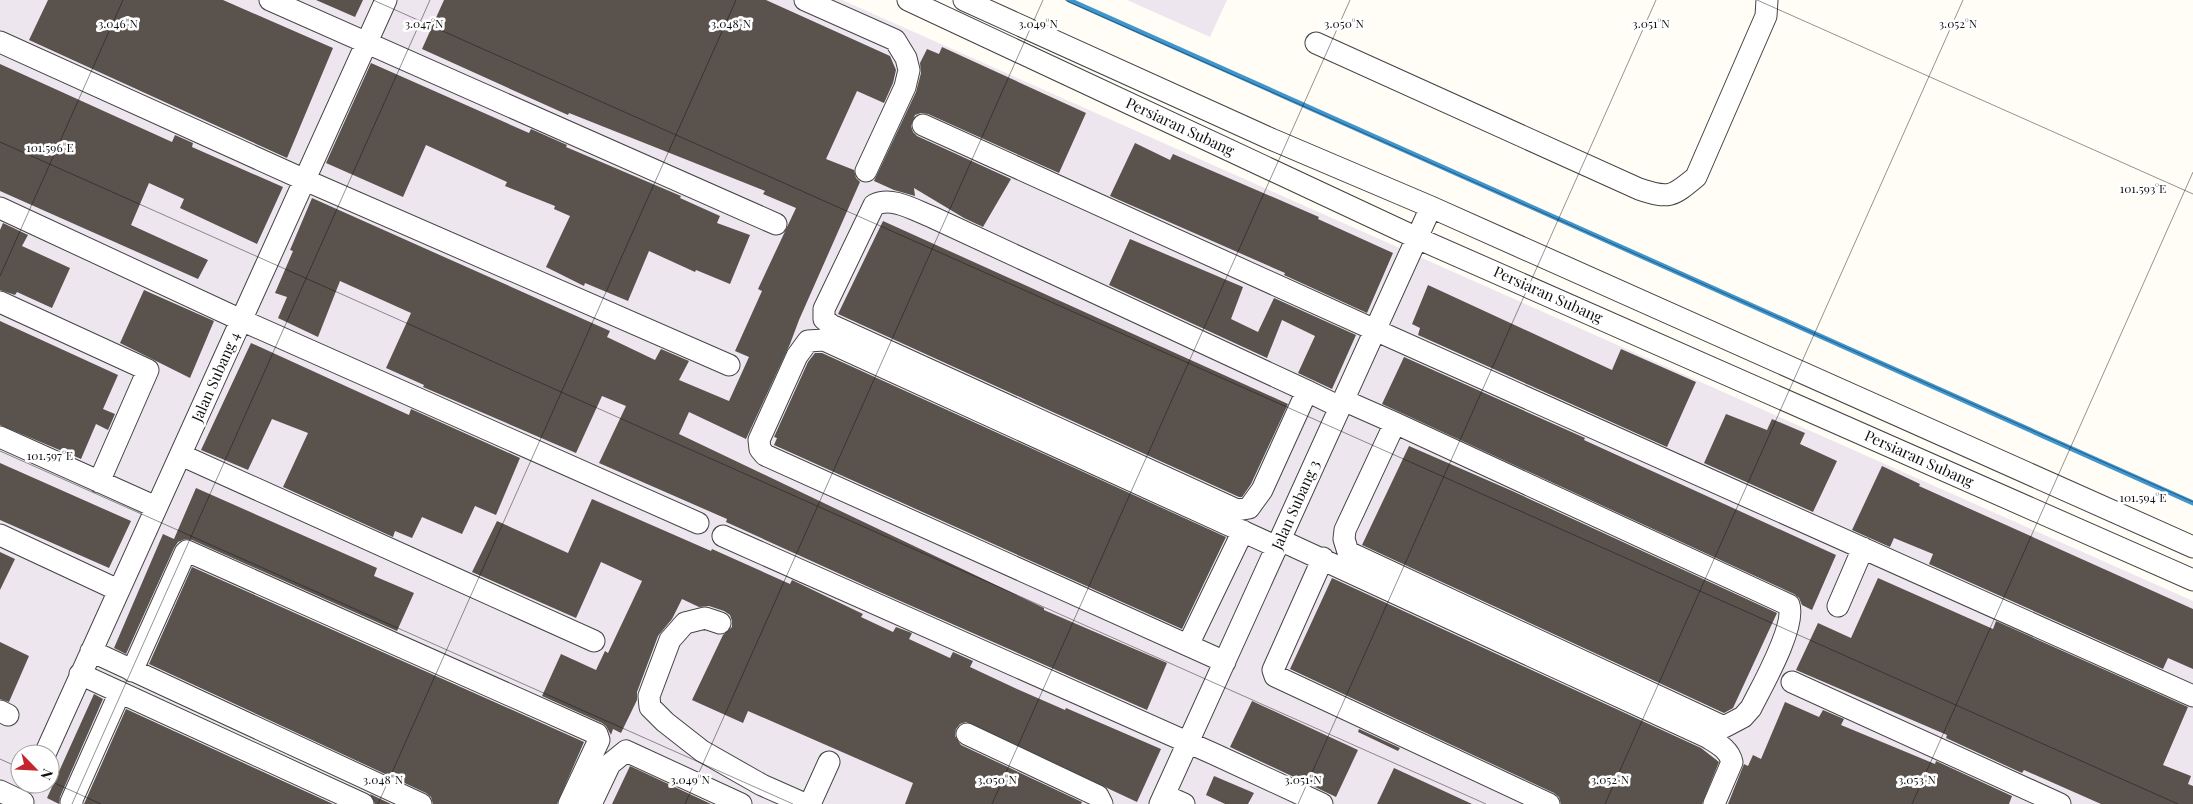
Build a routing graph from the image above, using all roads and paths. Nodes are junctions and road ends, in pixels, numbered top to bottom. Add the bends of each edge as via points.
1 (270, 0) edge
2 (386, 0) edge
3 (806, 0) edge
4 (908, 0) edge
5 (964, 0) edge
6 (1767, 0) edge
7 (0, 42) edge
8 (1316, 43) dead end
9 (366, 44) junction
10 (923, 125) dead end
11 (866, 172) dead end
12 (305, 180) junction
13 (1432, 207) junction
14 (0, 208) edge
15 (776, 224) dead end
16 (1417, 238) junction
17 (0, 302) edge
18 (241, 320) junction
19 (1375, 330) junction
20 (729, 365) dead end
21 (1307, 391) junction
22 (1342, 404) junction
23 (1395, 423) junction
24 (0, 437) edge
25 (181, 455) junction
26 (99, 482) junction
27 (156, 507) junction
28 (698, 523) dead end
29 (1243, 531) junction
30 (0, 535) edge
31 (723, 536) dead end
32 (1278, 544) junction
33 (2193, 547) edge
34 (1863, 548) junction
35 (1323, 558) junction
36 (2193, 580) edge
37 (118, 590) junction
38 (1838, 606) dead end
39 (720, 624) dead end
40 (594, 641) dead end
41 (1188, 645) junction
42 (91, 652) junction
43 (1225, 662) junction
44 (132, 671) junction
45 (80, 674) junction
46 (1792, 682) dead end
47 (120, 692) junction
48 (2193, 696) edge
49 (967, 734) dead end
50 (1188, 742) junction
51 (49, 744) edge
52 (829, 762) dead end
53 (0, 791) edge
54 (26, 797) edge
55 (1162, 800) edge
56 (72, 804) edge
57 (363, 804) edge
58 (421, 804) edge
59 (569, 804) edge
60 (591, 804) edge
61 (741, 804) edge
62 (805, 804) edge
63 (810, 804) edge
64 (1102, 804) edge
65 (1184, 804) edge
66 (1322, 804) edge
67 (1549, 804) edge
68 (1714, 804) edge
69 (2060, 804) edge

1 - 9 street
2 - 9 street, Jalan Subang 4
3 - 11 street via 895,40 906,58 909,70 905,88
4 - 16 street, Persiaran Subang
5 - 13 street, Persiaran Subang via 1271,139
6 - 8 street via 1766,16 1696,177 1676,194 1659,196
7 - 12 street
9 - 12 street, Jalan Subang 4
9 - 15 street
10 - 19 street
12 - 18 street, Jalan Subang 4
12 - 20 street
13 - 16 street, Jalan Subang 3
13 - 33 street, Persiaran Subang
14 - 18 street
16 - 19 street, Jalan Subang 3
16 - 36 street, Persiaran Subang
17 - 26 street via 148,370
18 - 25 street, Jalan Subang 4
18 - 28 street
19 - 22 street, Jalan Subang 3
19 - 34 street
21 - 21 street via 1262,490 1249,508 1237,510 831,326 824,318 824,309 874,205 882,201 894,202
21 - 22 street
22 - 23 street
22 - 32 street, Jalan Subang 3
23 - 23 street via 1789,604 1791,617 1786,634 1751,708 1743,717 1724,727 1348,552 1345,530
24 - 26 street
25 - 27 street, Jalan Subang 4
25 - 40 street
26 - 27 street
27 - 37 street, Jalan Subang 4
29 - 32 street
29 - 41 street
29 - 41 street via 824,340 808,341 796,356 759,440 764,455
30 - 37 street
31 - 50 street
32 - 35 street
32 - 43 street, Jalan Subang 3
34 - 38 street
34 - 48 street
35 - 67 street via 1274,670 1275,676
35 - 68 street via 1723,746 1732,762
37 - 42 street, Jalan Subang 4
39 - 62 street via 705,618 685,624 670,640 649,696 650,708 702,751 762,785
41 - 43 street
42 - 44 street
42 - 45 street, Jalan Subang 4
43 - 50 street, Jalan Subang 3
44 - 58 street
44 - 59 street via 188,550 597,734 599,740
45 - 47 street
45 - 51 street, Jalan Subang 4
46 - 69 street
47 - 56 street
47 - 57 street
49 - 64 street via 1098,796
50 - 55 street, Jalan Subang 3
50 - 66 street
52 - 63 street
53 - 54 street
55 - 65 street
60 - 61 street via 610,764 626,751

